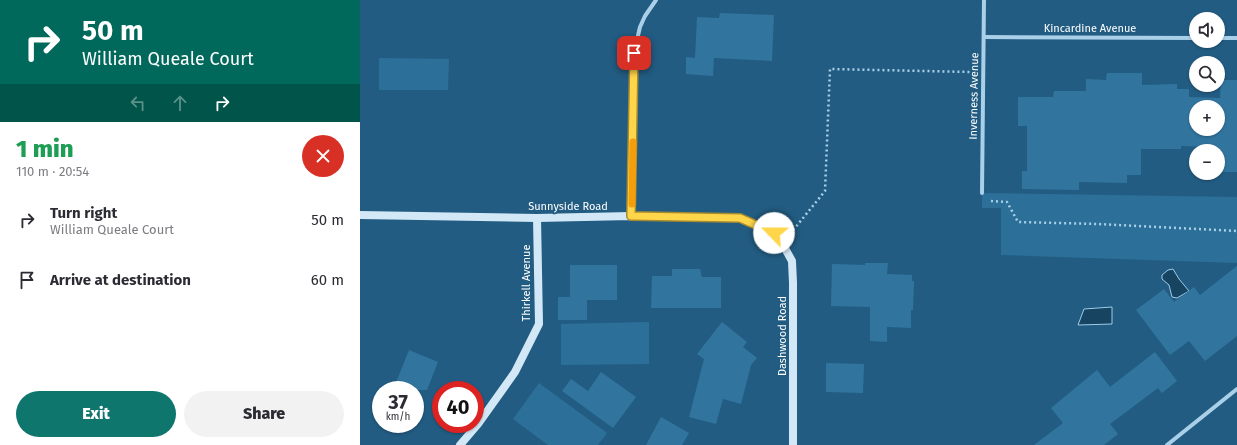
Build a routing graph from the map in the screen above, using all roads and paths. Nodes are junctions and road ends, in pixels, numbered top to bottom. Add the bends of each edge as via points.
1 (656, 0) edge
2 (984, 0) edge
3 (984, 37) junction
4 (1189, 38) edge
5 (1225, 38) edge
6 (1237, 38) edge
7 (983, 73) junction
8 (982, 193) joint
9 (360, 215) edge
10 (631, 216) junction
11 (537, 218) junction
12 (1237, 231) edge
13 (774, 233) joint
14 (782, 243) junction
15 (1237, 389) edge
16 (460, 445) edge
17 (793, 445) edge
18 (1167, 445) edge

1 - 10 street via 640,27 634,53
2 - 3 street, Inverness Avenue
3 - 4 street, Kincardine Avenue
3 - 7 street, Inverness Avenue
5 - 6 street
7 - 8 street, Inverness Avenue
7 - 14 path via 830,69 826,192
8 - 12 path via 985,201 1007,202 1018,222
9 - 11 street, Sunnyside Road
10 - 11 street, Sunnyside Road
10 - 13 street, Sunnyside Road via 740,218
11 - 16 street, Thirkell Avenue via 539,324 515,372
13 - 14 street, Dashwood Road
14 - 17 street, Dashwood Road via 792,261
15 - 18 street

